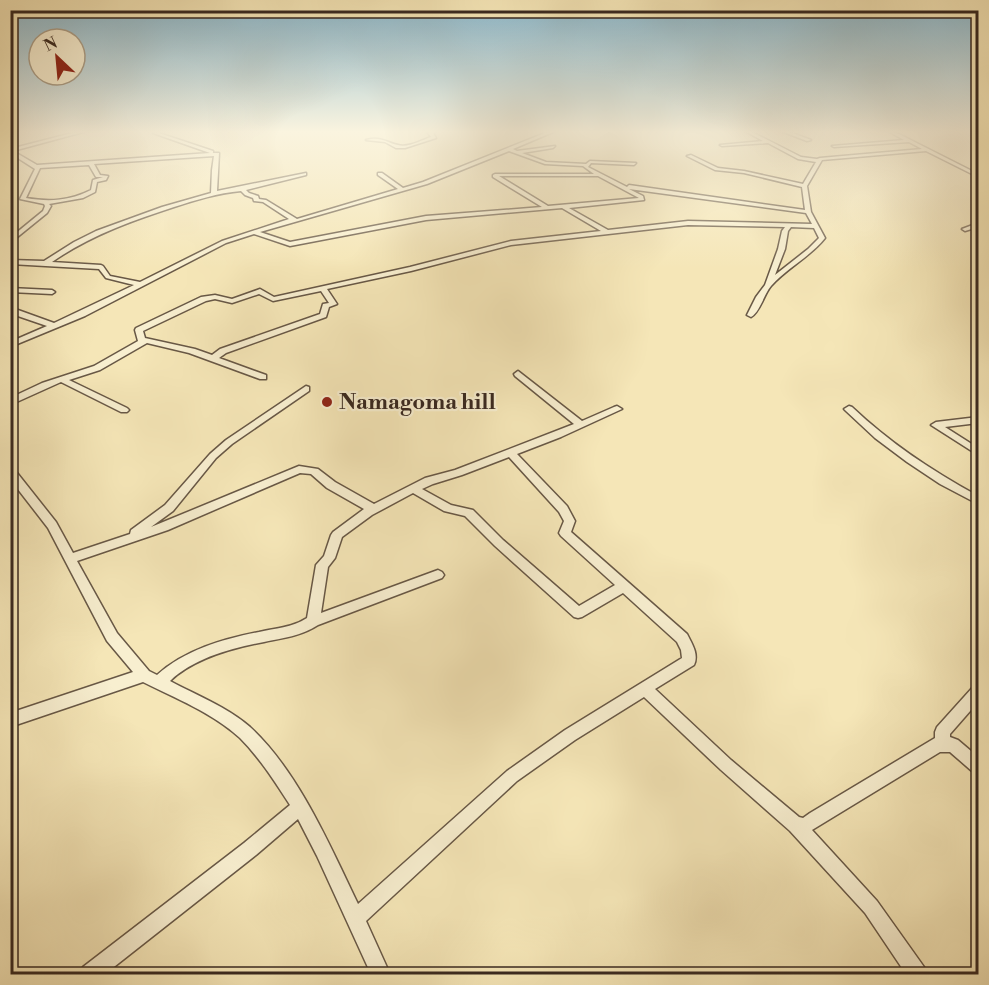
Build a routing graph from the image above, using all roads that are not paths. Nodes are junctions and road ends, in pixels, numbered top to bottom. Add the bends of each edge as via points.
1 (35, 177) edge
2 (105, 177) edge
3 (214, 177) edge
4 (292, 177) edge
5 (384, 177) edge
6 (436, 177) edge
7 (498, 177) edge
8 (601, 177) edge
9 (758, 177) edge
10 (809, 177) edge
11 (620, 186) junction
12 (804, 186) junction
13 (242, 189) junction
14 (402, 190) junction
15 (214, 194) junction
16 (14, 199) dead end
17 (23, 199) junction
18 (46, 203) junction
19 (564, 207) junction
20 (549, 208) junction
21 (808, 212) junction
22 (978, 225) edge
23 (789, 226) junction
24 (817, 226) junction
25 (272, 227) junction
26 (965, 229) dead end
27 (254, 232) junction
28 (607, 232) junction
29 (12, 238) edge
30 (10, 262) edge
31 (46, 263) junction
32 (139, 284) junction
33 (767, 287) junction
34 (323, 288) junction
35 (10, 291) edge
36 (52, 292) dead end
37 (15, 312) dead end
38 (751, 315) dead end
39 (54, 326) junction
40 (141, 342) junction
41 (10, 345) edge
42 (212, 359) junction
43 (518, 374) dead end
44 (262, 377) dead end
45 (63, 380) junction
46 (306, 388) dead end
47 (10, 402) edge
48 (617, 409) dead end
49 (849, 409) dead end
50 (124, 410) dead end
51 (978, 420) edge
52 (581, 425) junction
53 (978, 452) edge
54 (510, 453) junction
55 (10, 471) edge
56 (414, 489) junction
57 (978, 500) edge
58 (373, 509) junction
59 (125, 540) junction
60 (71, 558) junction
61 (438, 575) dead end
62 (624, 586) junction
63 (313, 621) junction
64 (144, 675) junction
65 (160, 681) junction
66 (645, 689) junction
67 (978, 692) edge
68 (10, 720) edge
69 (943, 744) junction
70 (978, 767) edge
71 (300, 807) junction
72 (796, 825) junction
73 (355, 919) junction
74 (90, 975) edge
75 (381, 975) edge
76 (917, 975) edge

1 - 17 street
2 - 18 street via 95,181 93,191 81,197
3 - 15 street
4 - 13 street
5 - 14 street
6 - 14 street
7 - 20 street
8 - 11 street
9 - 12 street
10 - 12 street
11 - 19 street via 642,199
11 - 21 street
12 - 21 street
13 - 15 street
13 - 25 street via 294,219
14 - 25 street
15 - 31 street via 87,238
16 - 17 street
17 - 18 street
18 - 29 street via 48,210
19 - 20 street
19 - 28 street
20 - 27 street via 417,220 290,244
21 - 24 street
22 - 26 street
23 - 24 street
23 - 28 street via 688,223
23 - 33 street
24 - 33 street via 822,238 819,242
25 - 27 street
27 - 32 street via 224,242
28 - 34 street via 490,247
30 - 31 street
31 - 32 street via 100,267 108,277
32 - 39 street
33 - 38 street
34 - 40 street via 273,299 260,291 232,301 204,299 139,330
34 - 42 street via 333,304 326,306 323,315 224,351
35 - 36 street
37 - 39 street
39 - 41 street
40 - 42 street via 154,340
40 - 45 street via 98,368
42 - 44 street
43 - 52 street
45 - 47 street
45 - 50 street
46 - 59 street via 229,442 169,508
48 - 52 street
49 - 57 street via 873,433
51 - 53 street via 936,425
52 - 54 street
54 - 56 street
54 - 62 street via 563,509 570,521 565,533
55 - 60 street via 35,499
56 - 58 street
56 - 62 street via 448,508 469,513 578,614
58 - 59 street via 314,471 299,469
58 - 63 street via 337,535 329,558 322,565
59 - 60 street
60 - 64 street via 112,637
61 - 63 street
62 - 66 street via 672,628 688,649 689,661
63 - 65 street via 287,633 197,657
64 - 65 street
64 - 68 street
65 - 71 street via 244,732 271,762
66 - 72 street
66 - 73 street via 512,776
67 - 69 street via 942,732
69 - 70 street via 953,745
69 - 72 street via 804,826
71 - 73 street
71 - 74 street
72 - 76 street via 872,907
73 - 75 street

